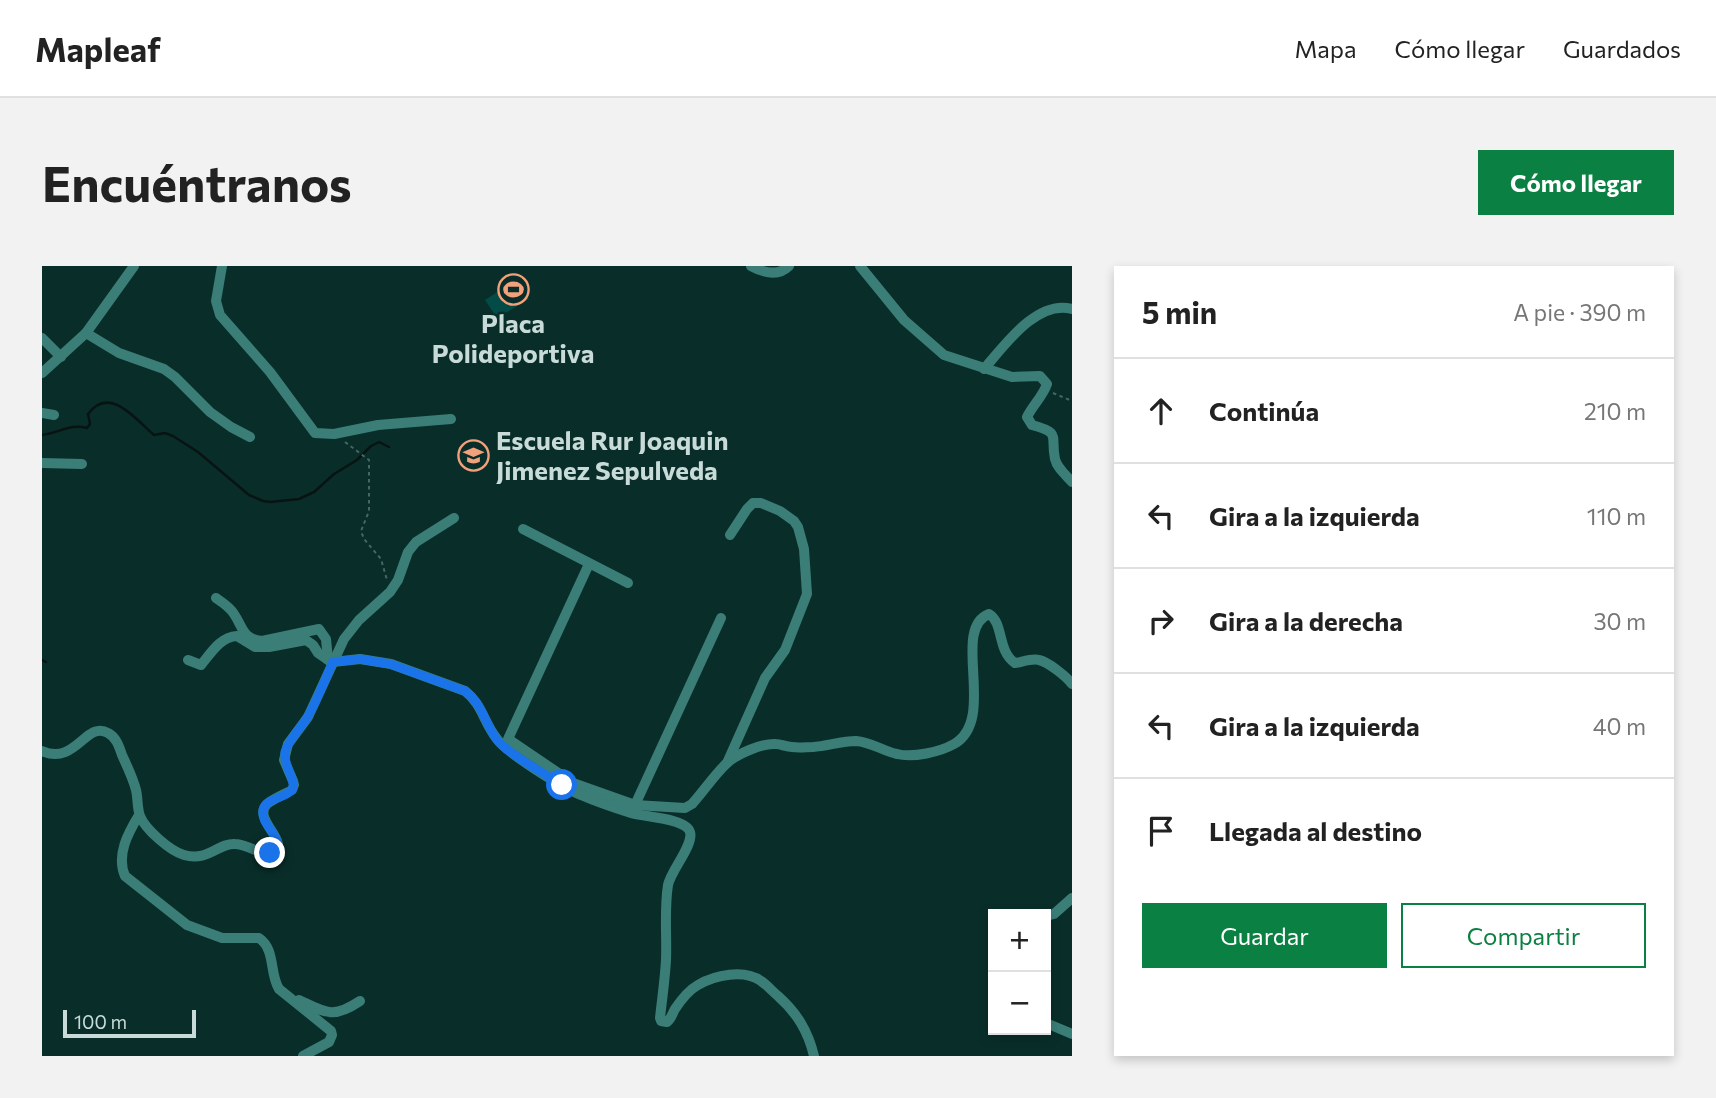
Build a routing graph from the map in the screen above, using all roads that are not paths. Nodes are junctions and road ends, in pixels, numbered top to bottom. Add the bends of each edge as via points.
1 (134, 266) edge
2 (222, 266) edge
3 (751, 266) edge
4 (789, 266) edge
5 (860, 266) edge
6 (1072, 309) edge
7 (86, 333) junction
8 (42, 338) edge
9 (61, 357) junction
10 (984, 369) junction
11 (42, 373) edge
12 (42, 413) edge
13 (54, 415) dead end
14 (451, 419) dead end
15 (250, 437) dead end
16 (42, 463) edge
17 (82, 464) dead end
18 (1072, 482) edge
19 (454, 518) dead end
20 (523, 529) dead end
21 (730, 535) dead end
22 (589, 564) junction
23 (628, 583) dead end
24 (216, 597) dead end
25 (721, 618) dead end
26 (188, 660) dead end
27 (331, 661) junction
28 (1072, 684) edge
29 (506, 743) junction
30 (42, 751) edge
31 (727, 762) junction
32 (635, 805) junction
33 (139, 815) junction
34 (1072, 898) edge
35 (1051, 915) edge
36 (286, 994) junction
37 (360, 1001) dead end
38 (1051, 1025) edge
39 (1072, 1034) edge
40 (303, 1056) edge
41 (814, 1056) edge

1 - 7 street
2 - 14 street via 216,301 220,315 315,433
3 - 4 street via 767,274
5 - 10 street via 926,341 944,355
6 - 10 street via 1052,308 1040,314 1015,332
7 - 9 street
7 - 15 street via 119,353 164,369 210,412
8 - 9 street
9 - 11 street
10 - 18 street via 1012,377 1040,376 1047,384 1027,416 1032,425 1052,433 1055,460
12 - 13 street
16 - 17 street
19 - 27 street via 416,542 390,592 359,620
20 - 22 street
21 - 31 street via 754,503 794,521 804,549 807,594 785,650 765,678
22 - 23 street
22 - 29 street
24 - 27 street via 233,611 242,631 257,641 319,629
25 - 32 street
26 - 27 street via 201,665 213,649 237,636 256,647 269,648 306,640
27 - 29 street via 390,664 465,691 481,707 492,732
27 - 33 street via 307,718 288,744 284,760 292,790 265,806 263,812 277,839 275,849 263,853 235,844 203,856 184,855 162,841
28 - 31 street via 1041,660 1015,663 1010,659 996,618 989,614 982,616 973,631 974,705 968,730 956,743 935,752 898,755 855,741 821,746 776,744 759,746
29 - 32 street via 573,783
29 - 41 street via 579,794 688,828 690,841 674,869 667,897 661,1021 671,1020 695,986 718,976 748,975 790,1007 805,1027
30 - 33 street via 66,753 90,733 102,730 111,734 136,789
31 - 32 street via 685,808
33 - 36 street via 121,858 125,876 187,925 222,938 262,940 270,952 275,983
34 - 35 street
36 - 37 street via 334,1013
36 - 40 street via 331,1031 329,1042
38 - 39 street

